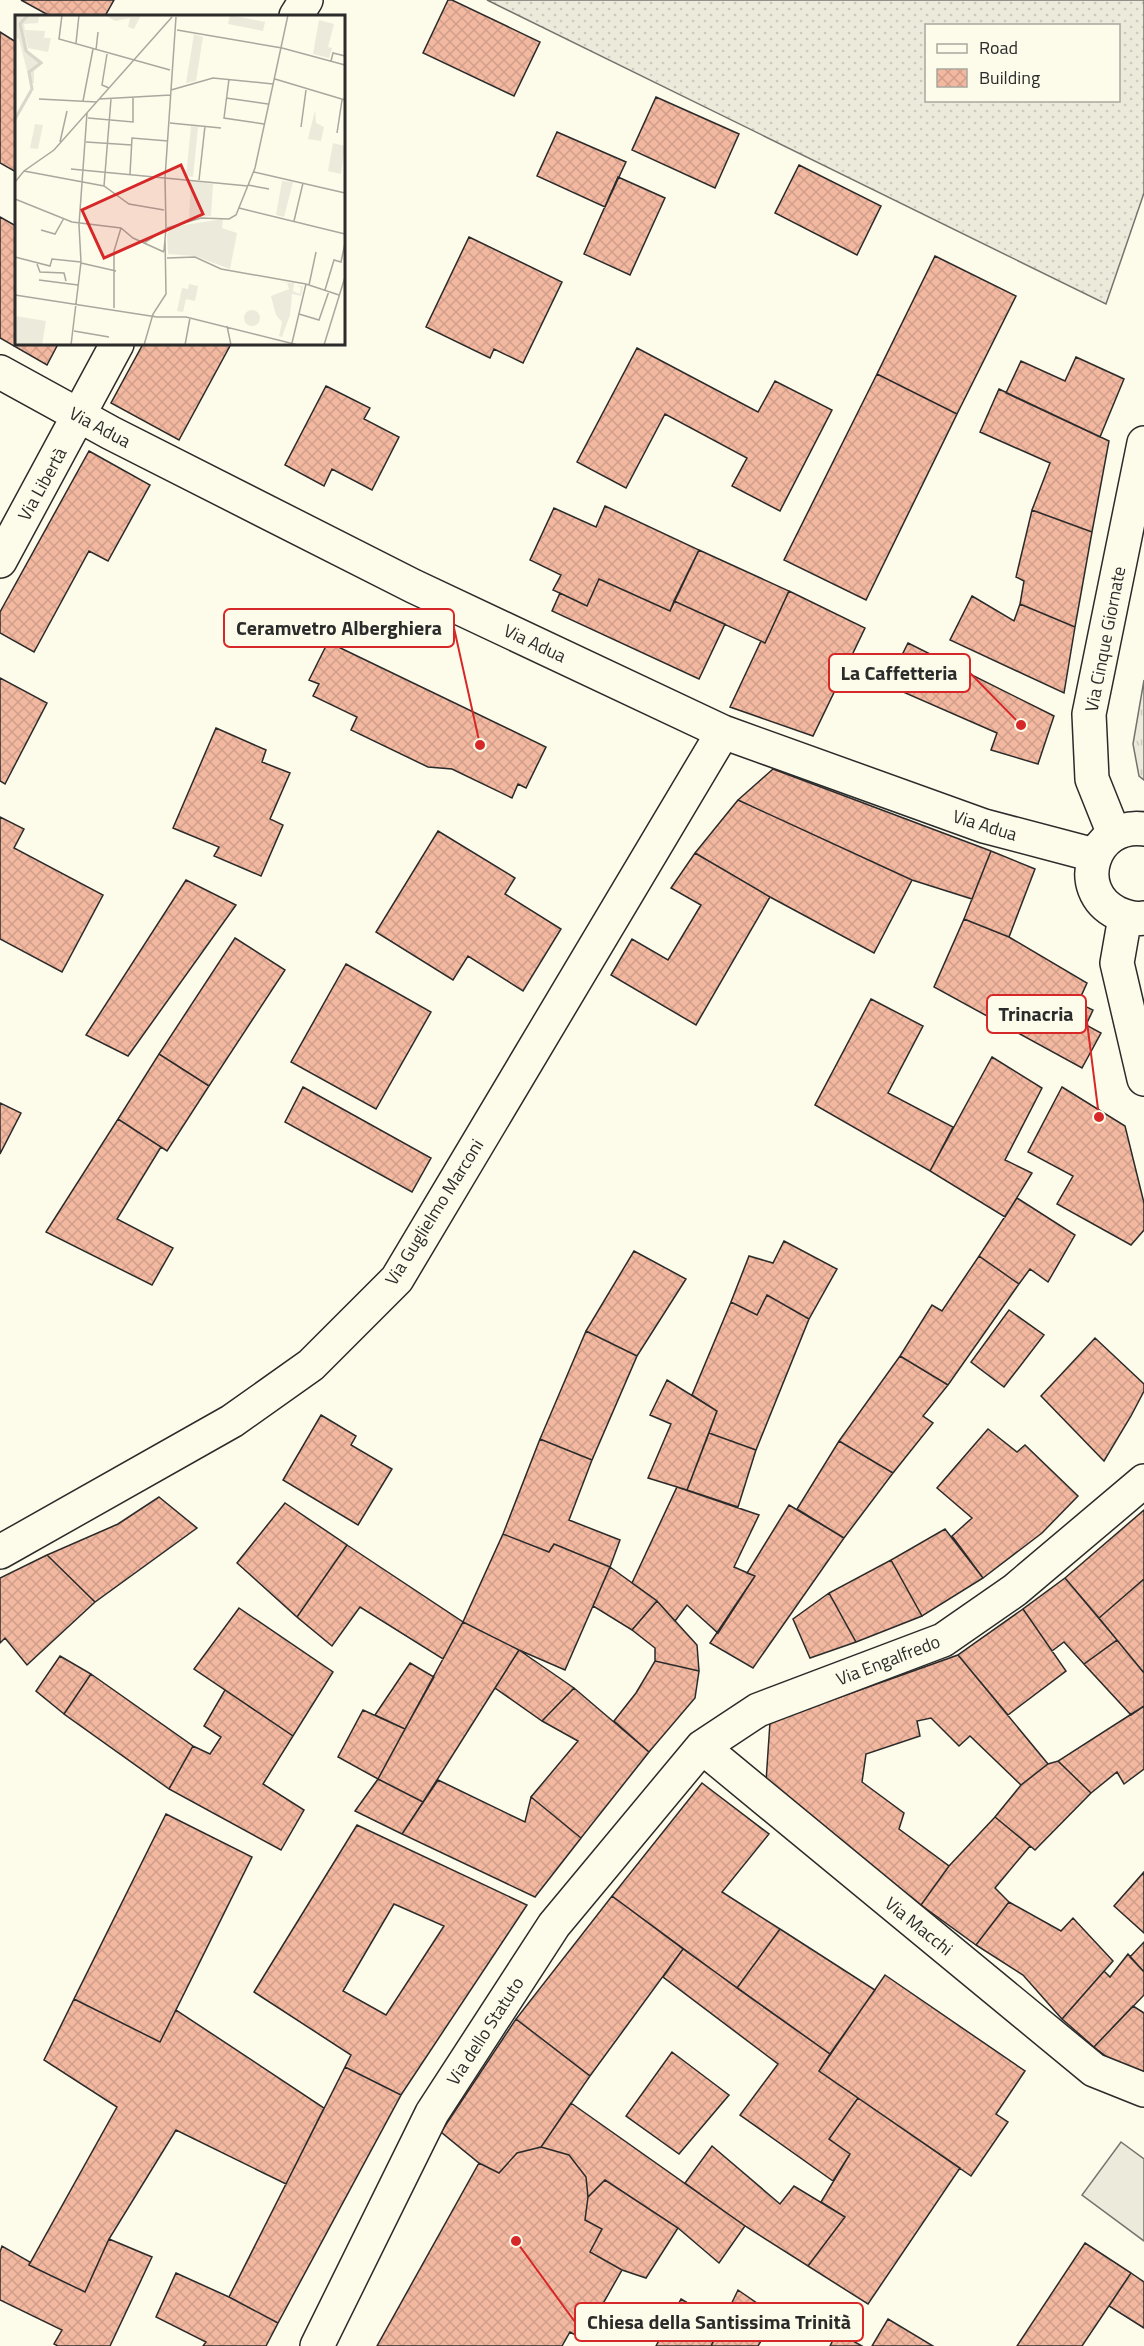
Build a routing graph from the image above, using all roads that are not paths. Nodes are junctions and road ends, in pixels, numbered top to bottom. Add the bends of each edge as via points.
1 (306, 0) edge
2 (298, 15) edge
3 (116, 345) edge
4 (0, 372) edge
5 (78, 416) junction
6 (1144, 443) edge
7 (0, 561) edge
8 (723, 732) junction
9 (1117, 839) edge
10 (1135, 917) edge
11 (1144, 1079) edge
12 (1144, 1481) edge
13 (0, 1552) edge
14 (702, 1747) junction
15 (1144, 2090) edge
16 (317, 2346) edge

1 - 2 street
3 - 5 street, Via Libertà
4 - 5 street, Via Adua
5 - 7 street, Via Libertà
5 - 8 street, Via Adua via 413,586
6 - 9 street, Via Cinque Giornate via 1089,714 1092,779
8 - 9 street, Via Adua via 984,826
8 - 13 street, Via Guglielmo Marconi via 397,1279 311,1365 232,1421
9 - 10 street via 1091,874 1096,893 1107,908
10 - 11 street via 1117,963
12 - 14 street, Via Engalfredo via 1014,1590 943,1640 758,1710
14 - 15 street, Via Macchi via 1094,2070
14 - 16 street, Via dello Statuto via 554,1925 432,2113

